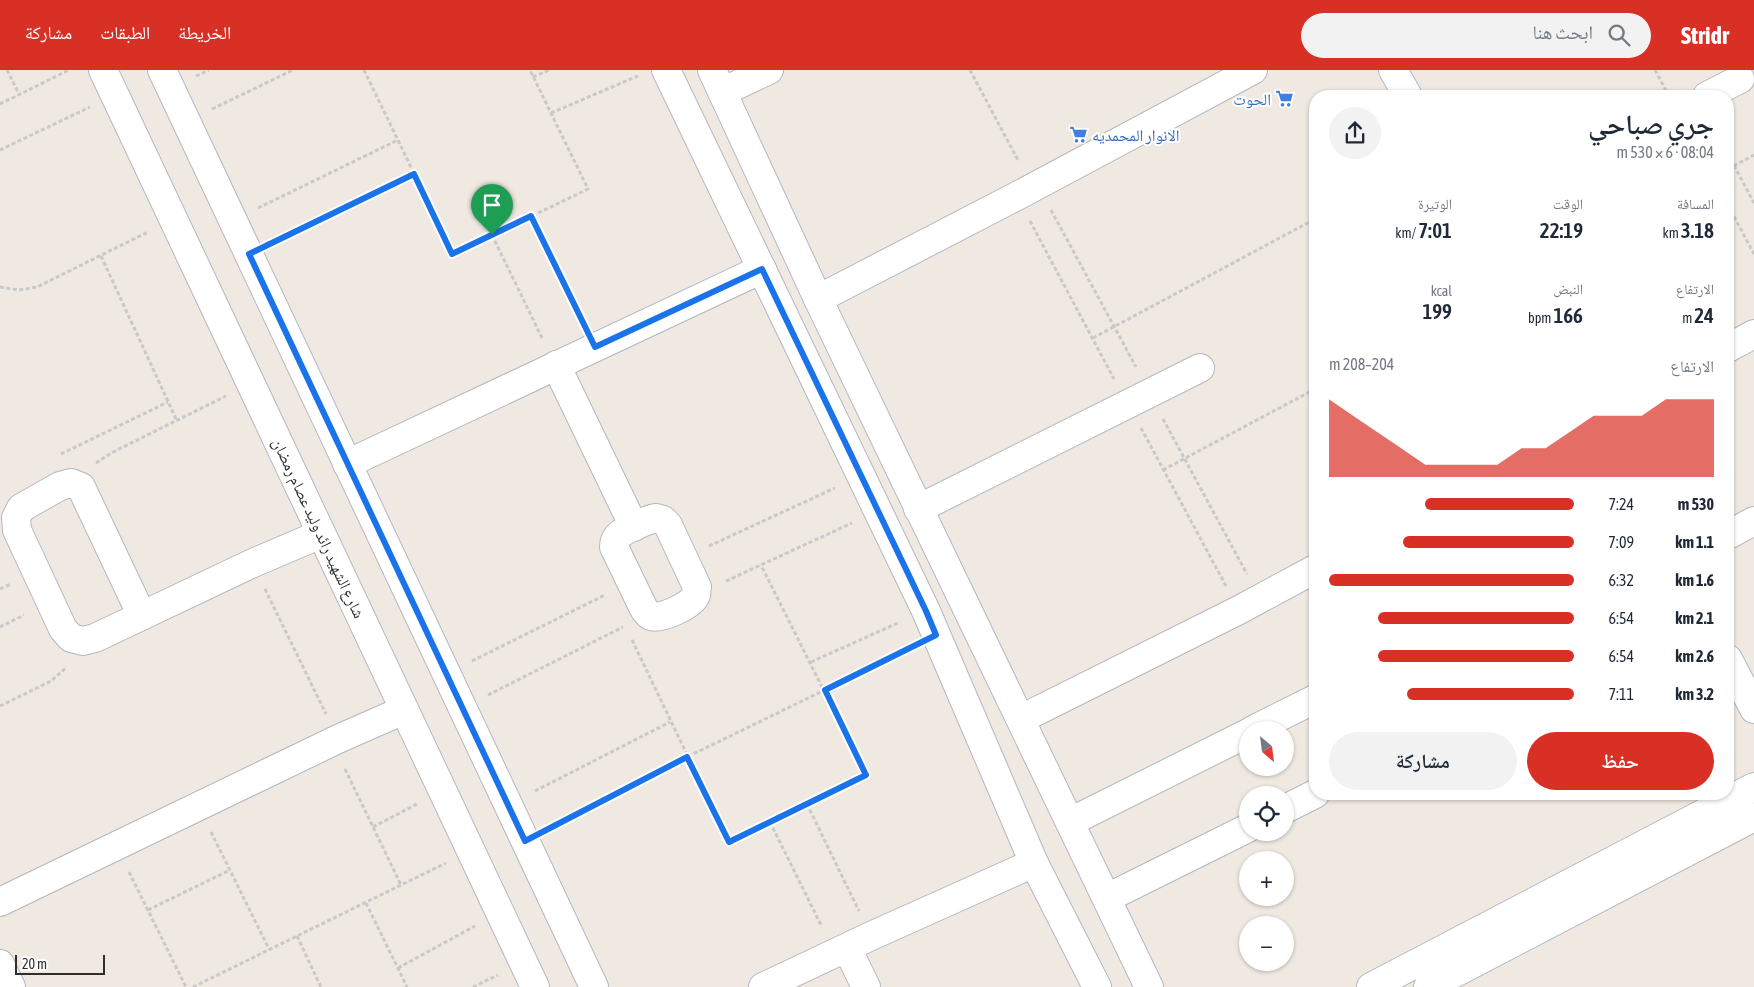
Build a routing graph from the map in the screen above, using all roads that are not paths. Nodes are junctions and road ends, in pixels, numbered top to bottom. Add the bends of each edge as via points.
1 (103, 70) edge
2 (162, 70) edge
3 (769, 70) edge
4 (1253, 70) edge
5 (1393, 70) edge
6 (655, 72) edge
7 (1740, 79) dead end
8 (717, 81) edge
9 (1405, 90) edge
10 (1719, 90) edge
11 (762, 269) junction
12 (818, 299) junction
13 (1754, 334) edge
14 (1734, 345) edge
15 (556, 365) junction
16 (1200, 368) dead end
17 (347, 464) junction
18 (918, 509) junction
19 (1754, 521) edge
20 (634, 528) junction
21 (1734, 532) edge
22 (322, 534) junction
23 (1309, 572) edge
24 (142, 616) junction
25 (1734, 671) edge
26 (1309, 702) edge
27 (1754, 709) edge
28 (404, 710) junction
29 (1021, 719) junction
30 (1271, 721) edge
31 (1239, 738) edge
32 (1754, 787) edge
33 (1309, 797) edge
34 (1734, 797) edge
35 (1729, 800) edge
36 (1294, 804) edge
37 (1754, 817) edge
38 (1070, 822) junction
39 (1239, 832) edge
40 (1034, 863) junction
41 (1106, 898) junction
42 (0, 902) edge
43 (841, 951) junction
44 (0, 964) edge
45 (11, 987) edge
46 (534, 987) edge
47 (594, 987) edge
48 (763, 987) edge
49 (866, 987) edge
50 (1097, 987) edge
51 (1149, 987) edge
52 (1371, 987) edge
53 (1428, 987) edge

1 - 22 street, شارع الشهيد رائد وليد عصام رمضان
2 - 17 street
3 - 8 street
4 - 12 street
5 - 9 street
6 - 11 street
7 - 10 street
8 - 12 street
11 - 15 street
11 - 40 street via 931,623
12 - 18 street
13 - 14 street
15 - 17 street
15 - 20 street
16 - 18 street
17 - 47 street
18 - 29 street
19 - 21 street
20 - 20 street via 617,537 614,548 630,582 636,620 663,616 692,601 696,586 668,525 656,518
22 - 24 street via 252,563
22 - 28 street, شارع الشهيد رائد وليد عصام رمضان
23 - 29 street
24 - 24 street via 81,487 71,483 60,486 21,508 16,518 16,530 63,629 71,638 83,641 95,638
25 - 27 street
26 - 30 street
28 - 42 street
28 - 46 street, شارع الشهيد رائد وليد عصام رمضان
29 - 38 street
31 - 38 street
32 - 34 street
33 - 36 street
35 - 52 street
37 - 53 street
38 - 41 street
39 - 41 street
40 - 43 street
40 - 50 street
41 - 51 street
43 - 48 street
43 - 49 street
44 - 45 street

